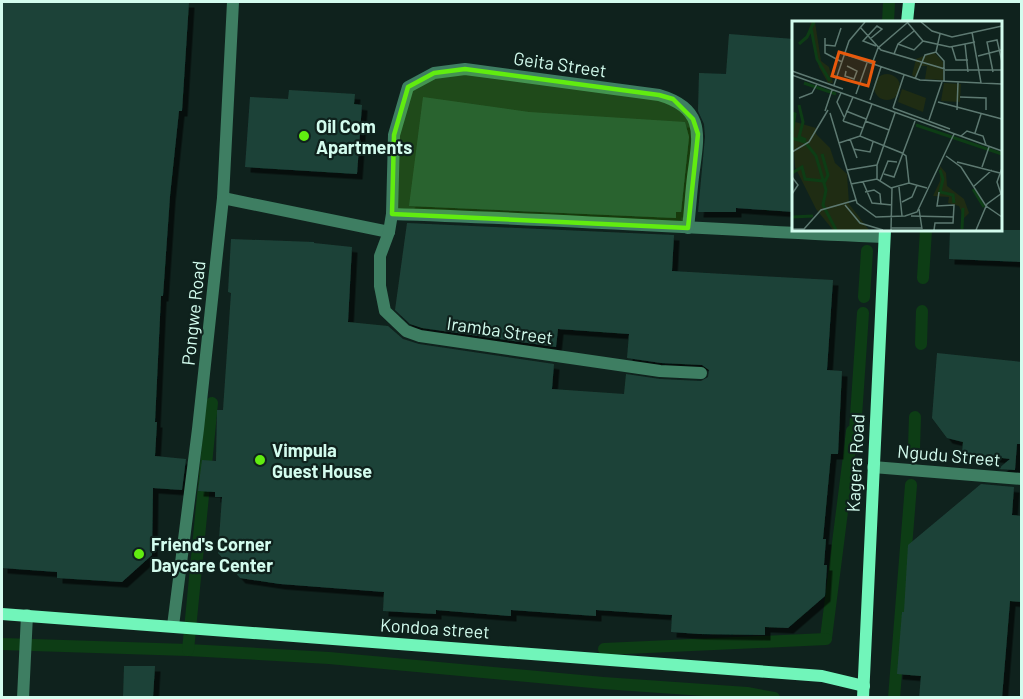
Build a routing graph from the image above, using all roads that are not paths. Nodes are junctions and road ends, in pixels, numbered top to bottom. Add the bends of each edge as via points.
1 (233, 2) edge
2 (909, 2) edge
3 (907, 21) edge
4 (393, 187) joint
5 (223, 198) junction
6 (392, 214) junction
7 (688, 228) junction
8 (792, 231) edge
9 (806, 231) edge
10 (389, 232) junction
11 (884, 233) edge
12 (701, 373) dead end
13 (873, 466) junction
14 (1022, 479) edge
15 (2, 614) edge
16 (27, 615) junction
17 (173, 626) junction
18 (863, 692) edge
19 (23, 698) edge

1 - 5 street, Pongwe Road
2 - 3 street
4 - 6 street, Iramba Street
4 - 7 street, Geita Street via 394,135 408,87 434,73 465,69 647,93 673,99 685,108 698,134
5 - 10 street
5 - 17 street, Pongwe Road
6 - 7 street
6 - 10 street, Iramba Street
7 - 8 street
9 - 11 street
10 - 12 street, Iramba Street via 380,256 380,286 385,311 406,331 660,371
11 - 13 street, Kagera Road
13 - 14 street, Ngudu Street
13 - 18 street, Kagera Road
15 - 16 street, Kondoa street
16 - 17 street, Kondoa street
16 - 19 street
17 - 18 street, Kondoa street via 822,676

